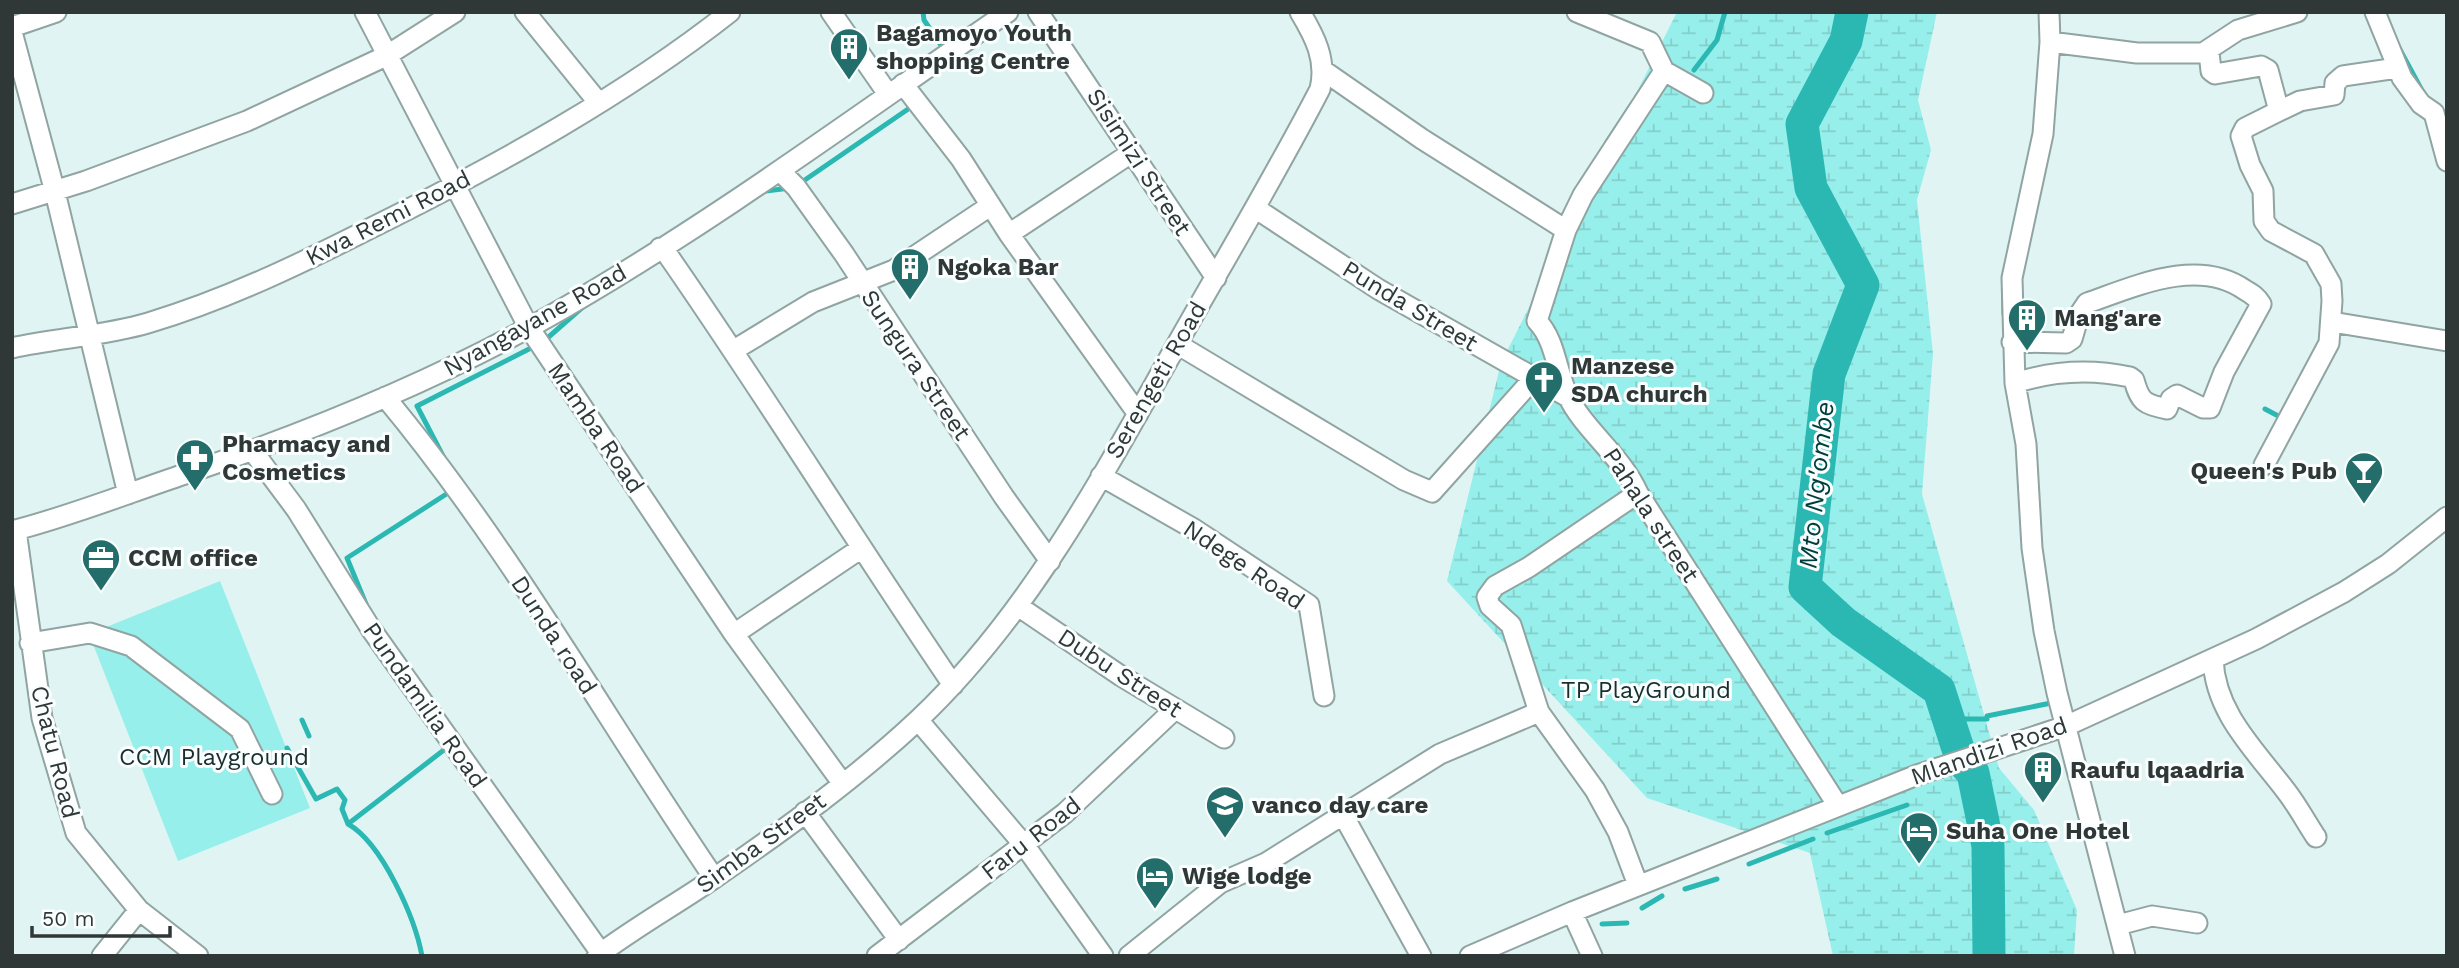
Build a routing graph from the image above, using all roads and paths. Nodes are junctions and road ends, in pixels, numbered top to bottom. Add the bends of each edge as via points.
1 (56, 12) edge
2 (365, 12) edge
3 (456, 12) edge
4 (525, 12) edge
5 (730, 12) edge
6 (831, 12) edge
7 (1008, 12) edge
8 (1038, 12) edge
9 (1300, 12) edge
10 (1577, 12) edge
11 (2049, 12) edge
12 (2297, 12) edge
13 (2375, 12) edge
14 (12, 30) edge
15 (2050, 42) junction
16 (2208, 52) junction
17 (386, 56) junction
18 (2397, 68) junction
19 (1664, 69) junction
20 (1324, 71) junction
21 (895, 89) junction
22 (1703, 93) dead end
23 (598, 102) junction
24 (2278, 111) junction
25 (1131, 153) junction
26 (2447, 161) edge
27 (780, 171) junction
28 (454, 186) junction
29 (55, 192) junction
30 (12, 204) edge
31 (990, 206) junction
32 (1255, 208) junction
33 (1566, 230) junction
34 (1009, 234) junction
35 (660, 248) junction
36 (1216, 278) junction
37 (861, 283) junction
38 (2332, 322) junction
39 (528, 327) junction
40 (90, 333) junction
41 (2447, 341) edge
42 (2012, 342) junction
43 (1177, 344) junction
44 (12, 348) edge
45 (734, 350) junction
46 (1535, 377) junction
47 (2015, 383) junction
48 (385, 397) junction
49 (1568, 397) junction
50 (1138, 414) junction
51 (252, 450) junction
52 (2264, 465) dead end
53 (1101, 476) junction
54 (1638, 493) junction
55 (128, 494) junction
56 (2447, 517) edge
57 (14, 530) edge
58 (860, 549) junction
59 (1050, 561) junction
60 (1018, 606) junction
61 (734, 634) junction
62 (30, 643) junction
63 (2213, 659) junction
64 (953, 685) junction
65 (1324, 696) dead end
66 (1175, 709) junction
67 (1539, 712) junction
68 (918, 720) junction
69 (2066, 726) junction
70 (1224, 738) dead end
71 (844, 784) junction
72 (272, 794) dead end
73 (1838, 807) junction
74 (805, 812) junction
75 (1342, 813) junction
76 (2316, 837) dead end
77 (1025, 846) junction
78 (714, 878) junction
79 (1638, 885) junction
80 (139, 910) junction
81 (1572, 912) junction
82 (2197, 923) dead end
83 (2118, 925) junction
84 (898, 940) junction
85 (1478, 954) edge
86 (600, 955) edge
87 (102, 956) edge
88 (198, 956) edge
89 (877, 956) edge
90 (1103, 956) edge
91 (1129, 956) edge
92 (1421, 956) edge
93 (1592, 956) edge
94 (2125, 956) edge

1 - 14 street
2 - 17 street, Mamba Road
3 - 17 street
4 - 23 street
5 - 23 street, Kwa Remi Road via 678,53
6 - 21 street
7 - 21 street, Nyangayane Road
8 - 25 street, Sisimizi Street
9 - 20 street via 1322,56
10 - 19 street via 1650,42
11 - 15 street
12 - 16 street via 2238,30
13 - 18 street
14 - 29 street
15 - 16 street via 2137,53
15 - 42 street via 2043,134 2012,278
16 - 24 street via 2211,71 2220,75 2265,67
17 - 28 street, Mamba Road
17 - 29 street via 247,121
18 - 24 street via 2343,76 2335,83 2334,95 2300,101
18 - 26 street via 2421,104 2434,113
19 - 22 street
19 - 33 street, Pahala street via 1583,195
20 - 32 street, Serengeti Road via 1314,99
20 - 33 street
21 - 27 street, Nyangayane Road
21 - 31 street via 961,159
23 - 28 street, Kwa Remi Road
24 - 38 street via 2245,128 2242,145 2262,187 2264,221 2271,231 2314,254 2323,266 2331,284
25 - 34 street
25 - 36 street, Sisimizi Street
27 - 35 street, Nyangayane Road
27 - 37 street, Sungura Street via 796,187
28 - 39 street, Mamba Road
28 - 40 street, Kwa Remi Road via 235,293 149,322
29 - 30 street
29 - 40 street
31 - 34 street
31 - 37 street via 894,270
32 - 36 street, Serengeti Road
32 - 46 street, Punda Street via 1378,289
33 - 49 street, Pahala street via 1537,321 1547,331
34 - 50 street
35 - 39 street, Nyangayane Road
35 - 45 street
36 - 43 street, Serengeti Road
37 - 45 street via 813,302
37 - 59 street, Sungura Street
38 - 41 street
38 - 52 street via 2329,343
39 - 48 street, Nyangayane Road via 480,355
39 - 61 street, Mamba Road
40 - 44 street, Kwa Remi Road
40 - 55 street
42 - 47 street
42 - 47 street via 2066,343 2087,303 2183,274 2218,275 2261,304 2210,408 2177,395 2167,409 2148,405 2137,396 2130,377 2093,370
43 - 46 street via 1404,480 1432,492
43 - 50 street, Serengeti Road
45 - 58 street
46 - 49 street, Punda Street
47 - 69 street via 2026,444 2037,589
48 - 51 street, Nyangayane Road
48 - 78 street, Dunda road via 506,561
49 - 54 street, Pahala street via 1630,475
50 - 53 street, Serengeti Road
51 - 55 street, Nyangayane Road
51 - 86 street, Pundamilia Road via 296,509 370,629
53 - 59 street, Serengeti Road
53 - 65 street, Ndege Road via 1194,529 1309,605
54 - 67 street via 1488,593 1490,606 1511,625
54 - 73 street, Pahala street
55 - 57 street, Nyangayane Road
56 - 63 street, Mlandizi Road via 2388,564 2343,592
57 - 62 street, Chatu Road
58 - 61 street
58 - 64 street
59 - 60 street, Serengeti Road
60 - 64 street, Serengeti Road
60 - 66 street, Dubu Street
61 - 71 street, Mamba Road
62 - 72 street via 90,633 131,646 240,729
62 - 80 street, Chatu Road via 42,718 76,833
63 - 69 street, Mlandizi Road
63 - 76 street via 2214,677 2249,748 2288,793
64 - 68 street, Serengeti Road
66 - 70 street, Dubu Street
66 - 77 street, Faru Road via 1101,782
67 - 75 street via 1440,754
67 - 79 street via 1595,790 1618,832
68 - 71 street, Simba Street
68 - 77 street
69 - 73 street, Mlandizi Road via 1993,748
69 - 83 street
71 - 74 street, Simba Street
73 - 79 street, Mlandizi Road
74 - 78 street, Simba Street
74 - 84 street
75 - 91 street via 1266,863 1220,884
75 - 92 street
77 - 84 street, Faru Road
77 - 90 street
78 - 86 street, Simba Street
79 - 81 street, Mlandizi Road
80 - 87 street
80 - 88 street, Chatu Road
81 - 85 street, Mlandizi Road
81 - 93 street
82 - 83 street via 2152,916
83 - 94 street
84 - 89 street, Faru Road

